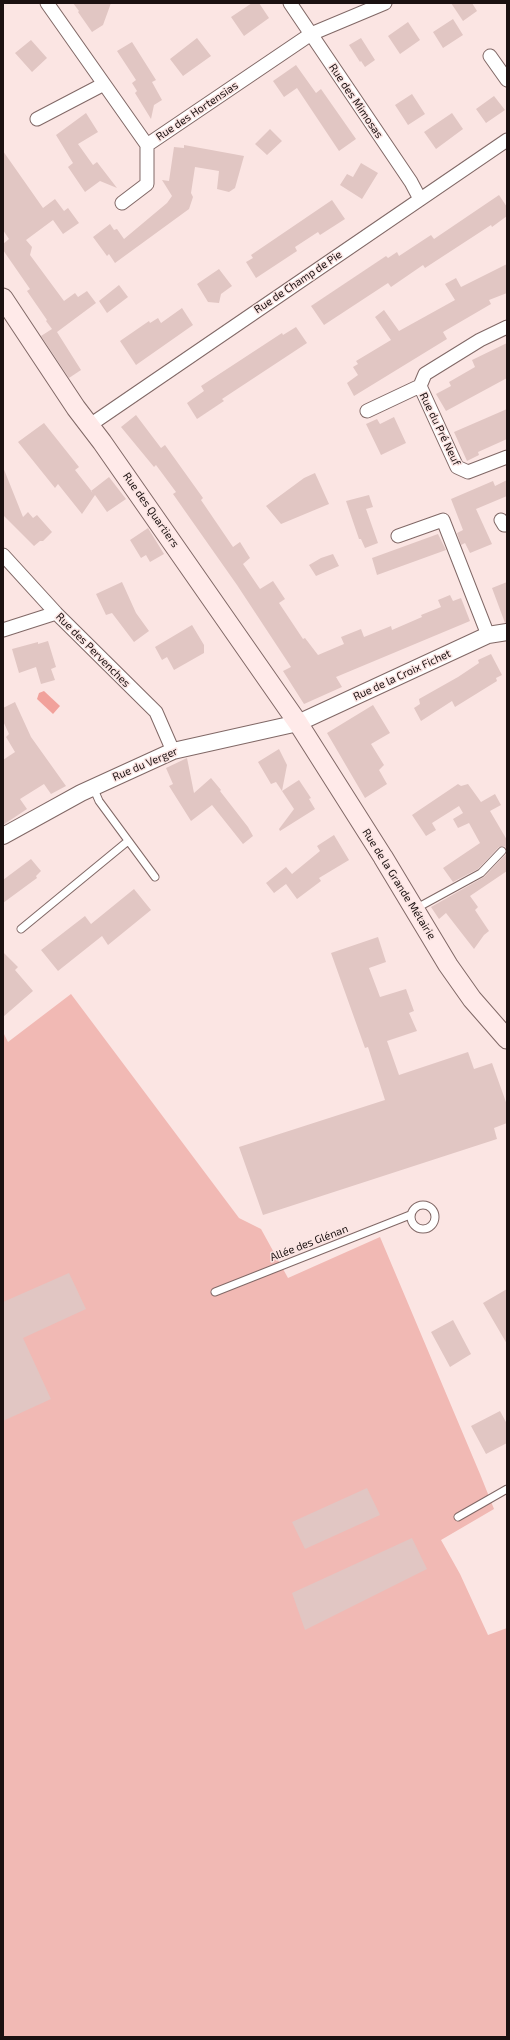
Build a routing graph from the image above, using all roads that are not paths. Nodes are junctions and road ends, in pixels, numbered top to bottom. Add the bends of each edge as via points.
1 (47, 3) edge
2 (290, 3) edge
3 (385, 3) edge
4 (311, 34) junction
5 (490, 56) dead end
6 (507, 80) edge
7 (104, 84) junction
8 (37, 119) dead end
9 (507, 140) edge
10 (147, 145) junction
11 (420, 199) junction
12 (122, 203) dead end
13 (3, 298) edge
14 (507, 327) edge
15 (420, 386) junction
16 (367, 411) dead end
17 (90, 425) junction
18 (507, 457) edge
19 (398, 536) dead end
20 (3, 555) edge
21 (56, 613) junction
22 (3, 630) edge
23 (507, 632) edge
24 (488, 635) junction
25 (298, 723) junction
26 (173, 751) junction
27 (93, 787) junction
28 (3, 836) edge
29 (128, 841) junction
30 (502, 851) dead end
31 (155, 877) dead end
32 (415, 909) junction
33 (21, 929) dead end
34 (507, 1039) edge
35 (410, 1215) dead end
36 (215, 1292) dead end
37 (507, 1489) edge
38 (458, 1517) dead end

1 - 7 street, Rue des Hortensias
2 - 4 street, Rue des Mimosas
3 - 4 street, Rue des Hortensias
4 - 10 street, Rue des Hortensias
4 - 11 street, Rue des Mimosas
5 - 6 street
7 - 8 street
7 - 10 street, Rue des Hortensias
9 - 11 street, Rue de Champ de Pie
10 - 12 street via 147,184
11 - 17 street, Rue de Champ de Pie
13 - 17 main road, Rue des Quartiers
14 - 15 street, Rue du Pré Neuf via 480,340 425,374
15 - 16 street, Rue du Pré Neuf
15 - 18 street, Rue du Pré Neuf via 457,467 468,472
17 - 25 main road, Rue des Quartiers
19 - 24 street via 443,520
20 - 21 street, Rue des Pervenches
21 - 22 street
21 - 26 street, Rue des Pervenches via 156,712
23 - 24 street, Rue de la Croix Fichet
24 - 25 street, Rue de la Croix Fichet
25 - 26 street, Rue du Verger
25 - 32 main road, Rue de la Grande Métairie
26 - 27 street, Rue du Verger
27 - 28 street, Rue du Verger
27 - 29 lane via 99,801
29 - 31 lane
29 - 33 lane
30 - 32 lane via 481,873
32 - 34 main road, Rue de la Grande Métairie via 448,965 472,999
35 - 36 lane, Allée des Glénan
37 - 38 lane

